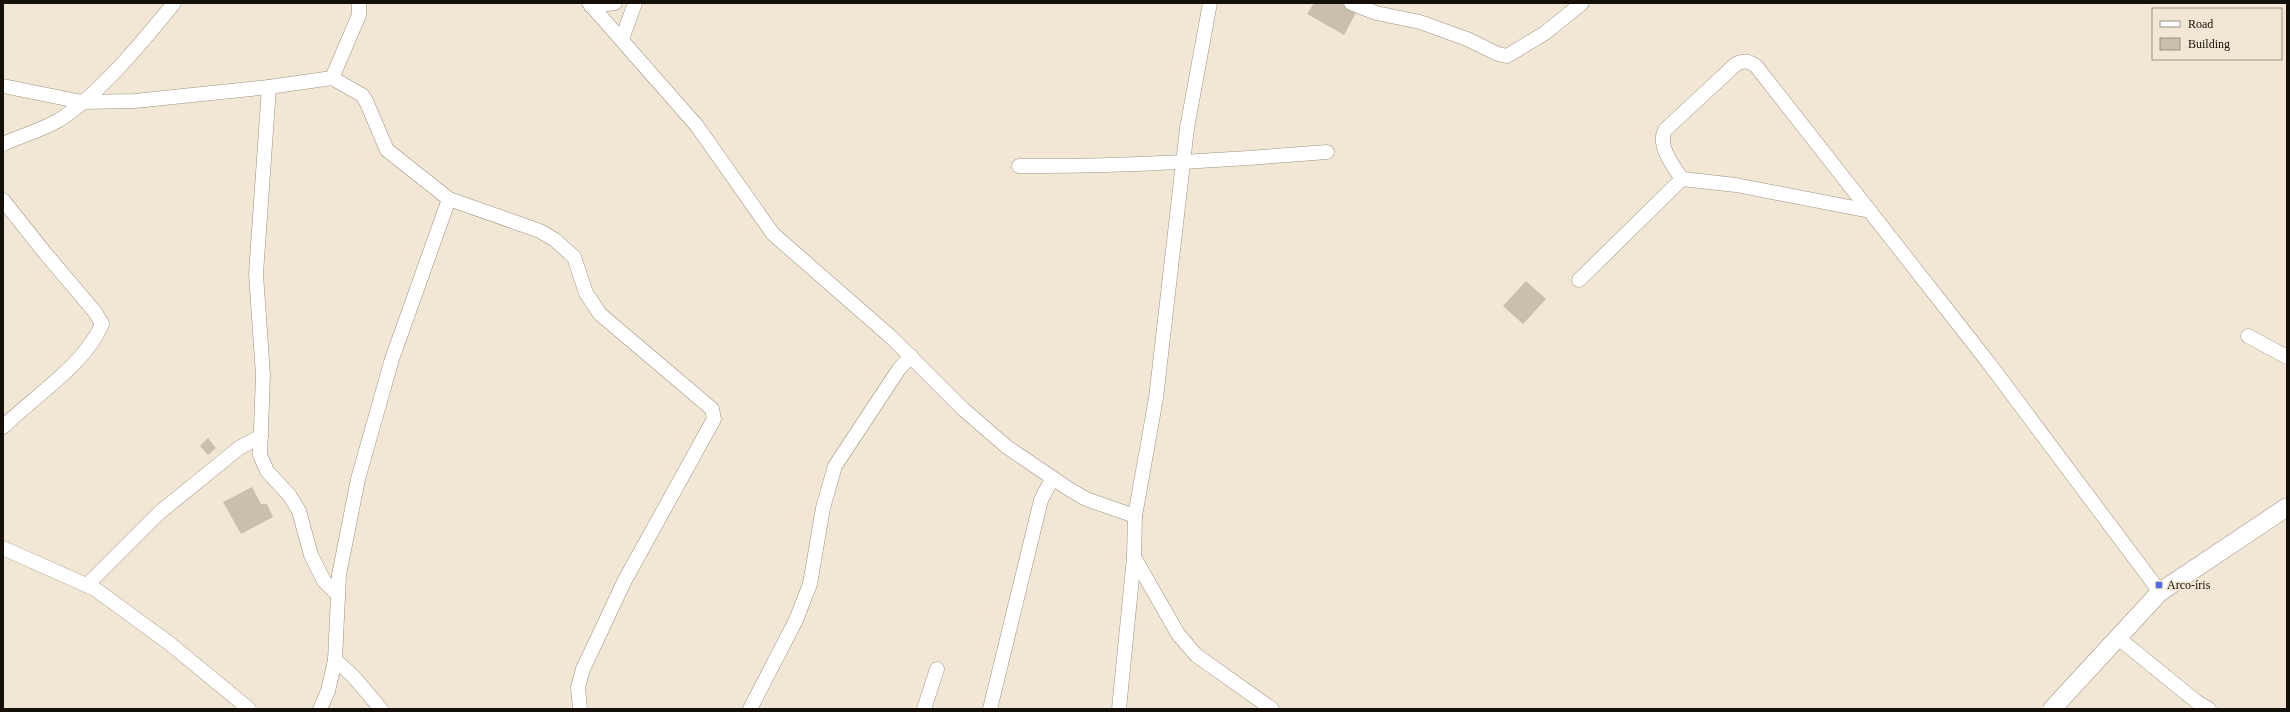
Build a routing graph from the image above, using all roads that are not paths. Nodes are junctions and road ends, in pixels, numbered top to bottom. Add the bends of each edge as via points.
1 (174, 3) edge
2 (359, 3) edge
3 (615, 3) edge
4 (635, 3) edge
5 (1210, 3) edge
6 (1352, 3) edge
7 (1582, 3) edge
8 (590, 4) edge
9 (622, 40) junction
10 (332, 78) junction
11 (3, 86) edge
12 (269, 87) junction
13 (82, 102) junction
14 (3, 144) edge
15 (1327, 152) dead end
16 (1183, 163) junction
17 (1019, 166) dead end
18 (1682, 179) junction
19 (449, 199) junction
20 (3, 200) edge
21 (1870, 211) junction
22 (1580, 280) dead end
23 (2248, 336) dead end
24 (911, 356) junction
25 (2287, 357) edge
26 (3, 427) edge
27 (261, 436) junction
28 (1052, 479) junction
29 (2287, 506) edge
30 (1135, 516) junction
31 (3, 548) edge
32 (1134, 557) junction
33 (87, 586) junction
34 (2160, 592) junction
35 (338, 596) junction
36 (2117, 637) junction
37 (335, 660) junction
38 (937, 669) dead end
39 (248, 709) edge
40 (320, 709) edge
41 (381, 709) edge
42 (580, 709) edge
43 (750, 709) edge
44 (924, 709) edge
45 (990, 709) edge
46 (1119, 709) edge
47 (1272, 709) edge
48 (2052, 709) edge
49 (2209, 709) edge

1 - 13 street via 116,70
2 - 10 street via 359,15
3 - 8 street
4 - 9 street
5 - 16 street
6 - 7 street via 1376,13 1420,22 1507,56 1544,33
8 - 9 street
9 - 24 street via 696,126 773,234
10 - 12 street
10 - 19 street via 362,95 387,150
11 - 13 street
12 - 13 street via 135,101
12 - 27 street via 256,274 263,375
13 - 14 street via 58,120
15 - 16 street
16 - 17 street via 1083,167
16 - 30 street via 1156,398
18 - 21 street via 1736,185
18 - 21 street via 1666,151 1662,135 1736,64 1750,62 1756,66 1814,138
18 - 22 street
19 - 35 street via 372,422 339,575
19 - 42 street via 540,231 555,240 574,257 586,293 600,314 712,409 714,420 625,580 583,669 578,687
20 - 26 street via 95,312 102,324 76,361
21 - 34 street via 1993,368
23 - 25 street
24 - 28 street via 963,409 1007,447
24 - 43 street via 899,369 835,466 823,508 810,584 796,620
27 - 33 street via 239,448 159,513
27 - 35 street via 260,455 290,496 298,511 311,555 324,581
28 - 30 street via 1086,498
28 - 45 street via 1041,500
29 - 34 street
30 - 32 street
31 - 33 street
32 - 46 street
32 - 47 street via 1178,634 1196,654
33 - 39 street via 169,643
34 - 36 street
35 - 37 street
36 - 48 street
36 - 49 street
37 - 40 street via 328,691
37 - 41 street via 353,676
38 - 44 street

